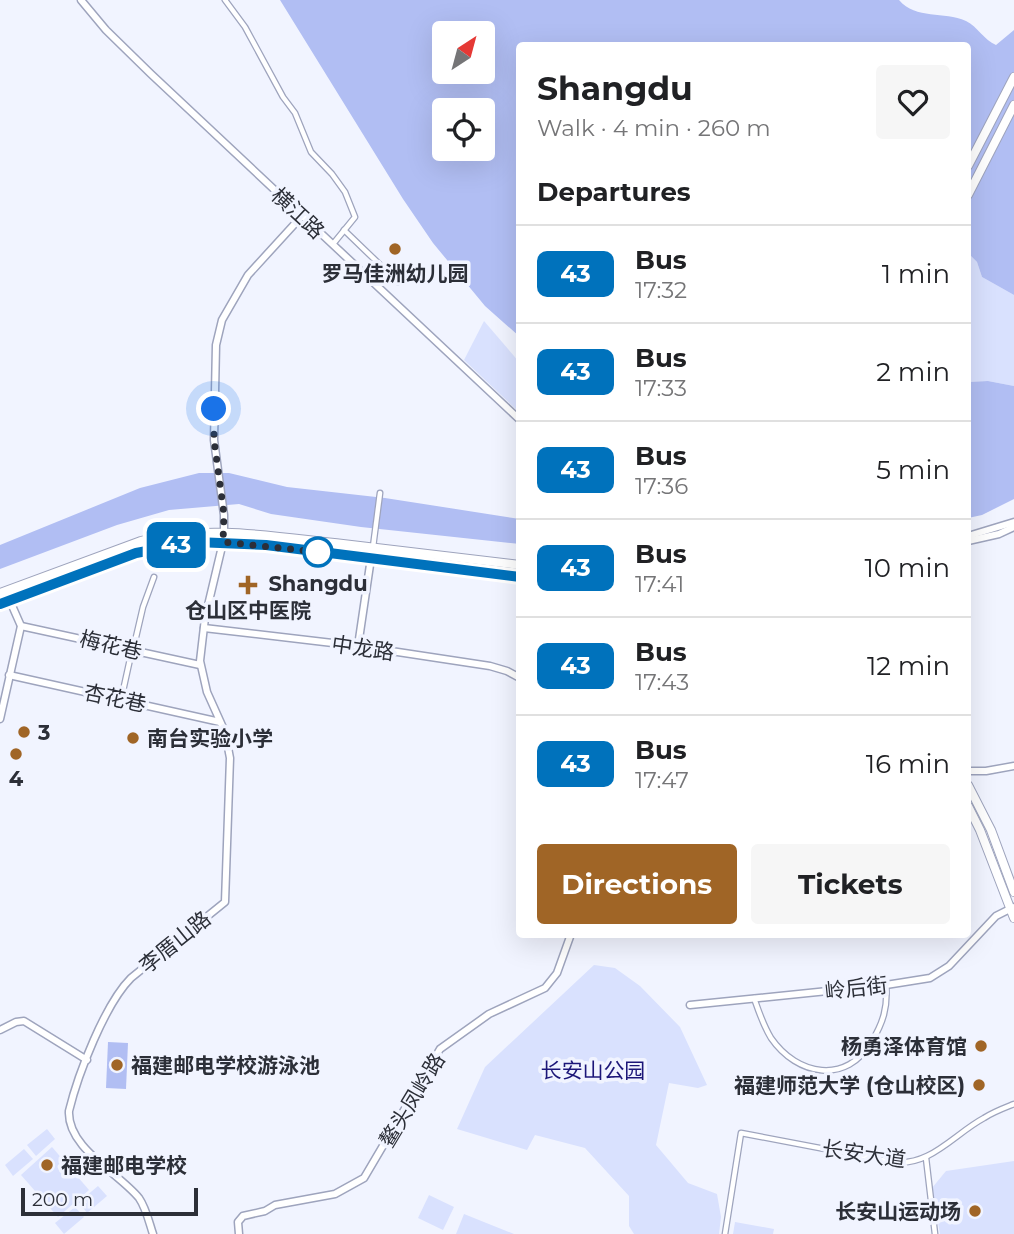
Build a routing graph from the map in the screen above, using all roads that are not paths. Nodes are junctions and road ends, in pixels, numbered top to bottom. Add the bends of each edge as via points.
1 (81, 0) edge
2 (225, 0) edge
3 (1014, 77) edge
4 (1014, 105) edge
5 (971, 160) edge
6 (971, 189) edge
7 (301, 217) junction
8 (344, 230) junction
9 (332, 245) junction
10 (398, 282) dead end
11 (516, 416) edge
12 (380, 493) dead end
13 (1014, 522) edge
14 (1014, 527) edge
15 (224, 532) junction
16 (971, 537) edge
17 (971, 538) edge
18 (223, 542) junction
19 (373, 548) junction
20 (371, 558) junction
21 (516, 565) edge
22 (154, 577) dead end
23 (516, 577) edge
24 (0, 593) edge
25 (10, 601) junction
26 (0, 604) edge
27 (21, 626) junction
28 (204, 628) junction
29 (358, 646) junction
30 (132, 650) junction
31 (200, 665) junction
32 (9, 675) junction
33 (516, 675) edge
34 (121, 700) junction
35 (0, 719) edge
36 (220, 722) junction
37 (1014, 766) edge
38 (971, 771) edge
39 (971, 791) edge
40 (971, 812) edge
41 (1014, 892) edge
42 (1012, 908) edge
43 (1014, 918) edge
44 (570, 938) edge
45 (886, 985) junction
46 (754, 998) junction
47 (690, 1005) dead end
48 (0, 1030) edge
49 (88, 1060) junction
50 (1014, 1104) edge
51 (926, 1157) junction
52 (153, 1234) edge
53 (239, 1234) edge
54 (725, 1234) edge
55 (934, 1234) edge

1 - 7 street, 横江路 via 150,74
2 - 8 street via 295,113 311,152 345,192 355,217
3 - 5 main road
4 - 6 main road
7 - 9 street, 横江路
7 - 15 street, 李厝山路 via 253,267 222,320 216,345 214,440
8 - 9 street
8 - 10 street
9 - 11 street, 横江路
12 - 19 street
13 - 16 street
14 - 17 street
15 - 18 street, 李厝山路
15 - 19 main road
15 - 24 main road via 184,532 141,541
18 - 20 main road
18 - 25 main road via 144,551
18 - 28 street, 李厝山路
19 - 21 main road
20 - 23 main road
20 - 29 street
22 - 30 street
25 - 26 main road
25 - 27 street
27 - 30 street, 梅花巷
27 - 32 street
28 - 29 street, 中龙路
28 - 31 street, 李厝山路
29 - 33 street, 中龙路 via 495,667
30 - 31 street, 梅花巷
30 - 34 street
31 - 36 street, 李厝山路
32 - 34 street, 杏花巷
32 - 35 street
34 - 36 street, 杏花巷
36 - 49 street, 李厝山路 via 230,764 225,902 127,982 105,1016
37 - 38 street
39 - 41 main road
40 - 42 main road
42 - 43 main road
42 - 45 street, 岭后街 via 996,916 938,974
44 - 53 street, 鳌头凤岭路 via 557,973 545,988 489,1014 440,1049 364,1178 329,1196 277,1204 245,1215 237,1224
45 - 46 street, 岭后街
45 - 46 street via 888,1003 869,1047 852,1065 832,1072 808,1068 787,1054 767,1031
46 - 47 street, 岭后街
48 - 49 street via 24,1021
49 - 52 street, 李厝山路 via 70,1108 70,1125 102,1165 138,1198
50 - 51 street, 长安大道 via 984,1117
51 - 54 street, 长安大道 via 911,1163 892,1162 741,1133
51 - 55 street

